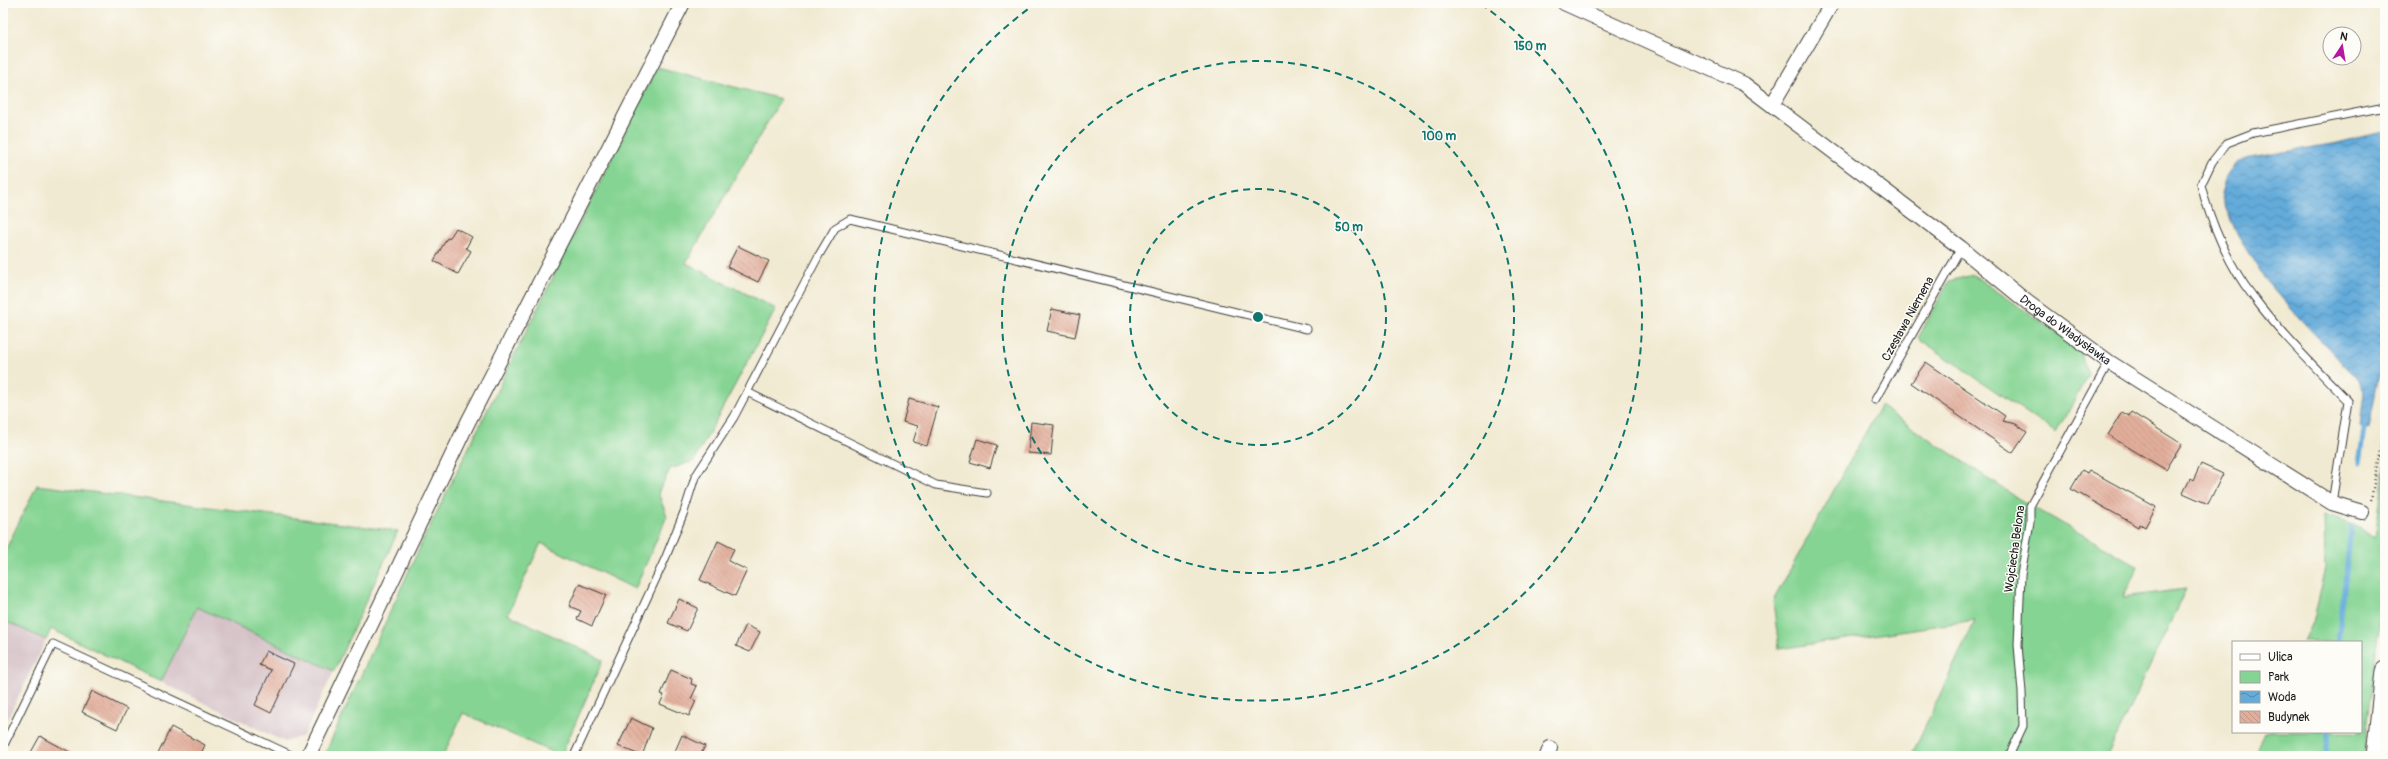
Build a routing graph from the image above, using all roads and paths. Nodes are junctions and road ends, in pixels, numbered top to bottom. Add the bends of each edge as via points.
1 (683, 3) edge
2 (1564, 3) edge
3 (1832, 3) edge
4 (1772, 105) junction
5 (2385, 107) edge
6 (1961, 248) junction
7 (1307, 329) dead end
8 (2109, 362) junction
9 (747, 392) junction
10 (1875, 400) dead end
11 (2385, 422) edge
12 (987, 493) dead end
13 (2332, 503) junction
14 (2366, 509) joint
15 (2385, 671) edge
16 (3, 747) edge
17 (293, 756) edge
18 (308, 756) edge
19 (574, 756) edge
20 (2009, 756) edge
21 (2376, 756) edge

1 - 18 street via 468,422
2 - 4 street, Droga do Władysławka via 1744,84
3 - 4 street
4 - 6 street, Droga do Władysławka
5 - 13 lane via 2253,133 2227,143 2212,162 2201,185 2206,207 2220,241 2251,294 2348,401
6 - 8 street, Droga do Władysławka via 2027,302
6 - 10 lane, Czesława Niemena
7 - 9 lane via 850,219 835,228
8 - 13 street, Droga do Władysławka
8 - 20 lane, Wojciecha Belona via 2030,506 2030,522 2021,575 2018,646 2023,726
9 - 12 lane via 936,484
9 - 19 lane via 695,477 665,559
11 - 14 path
13 - 14 street, Droga do Władysławka
15 - 21 main road
16 - 17 lane via 53,644

